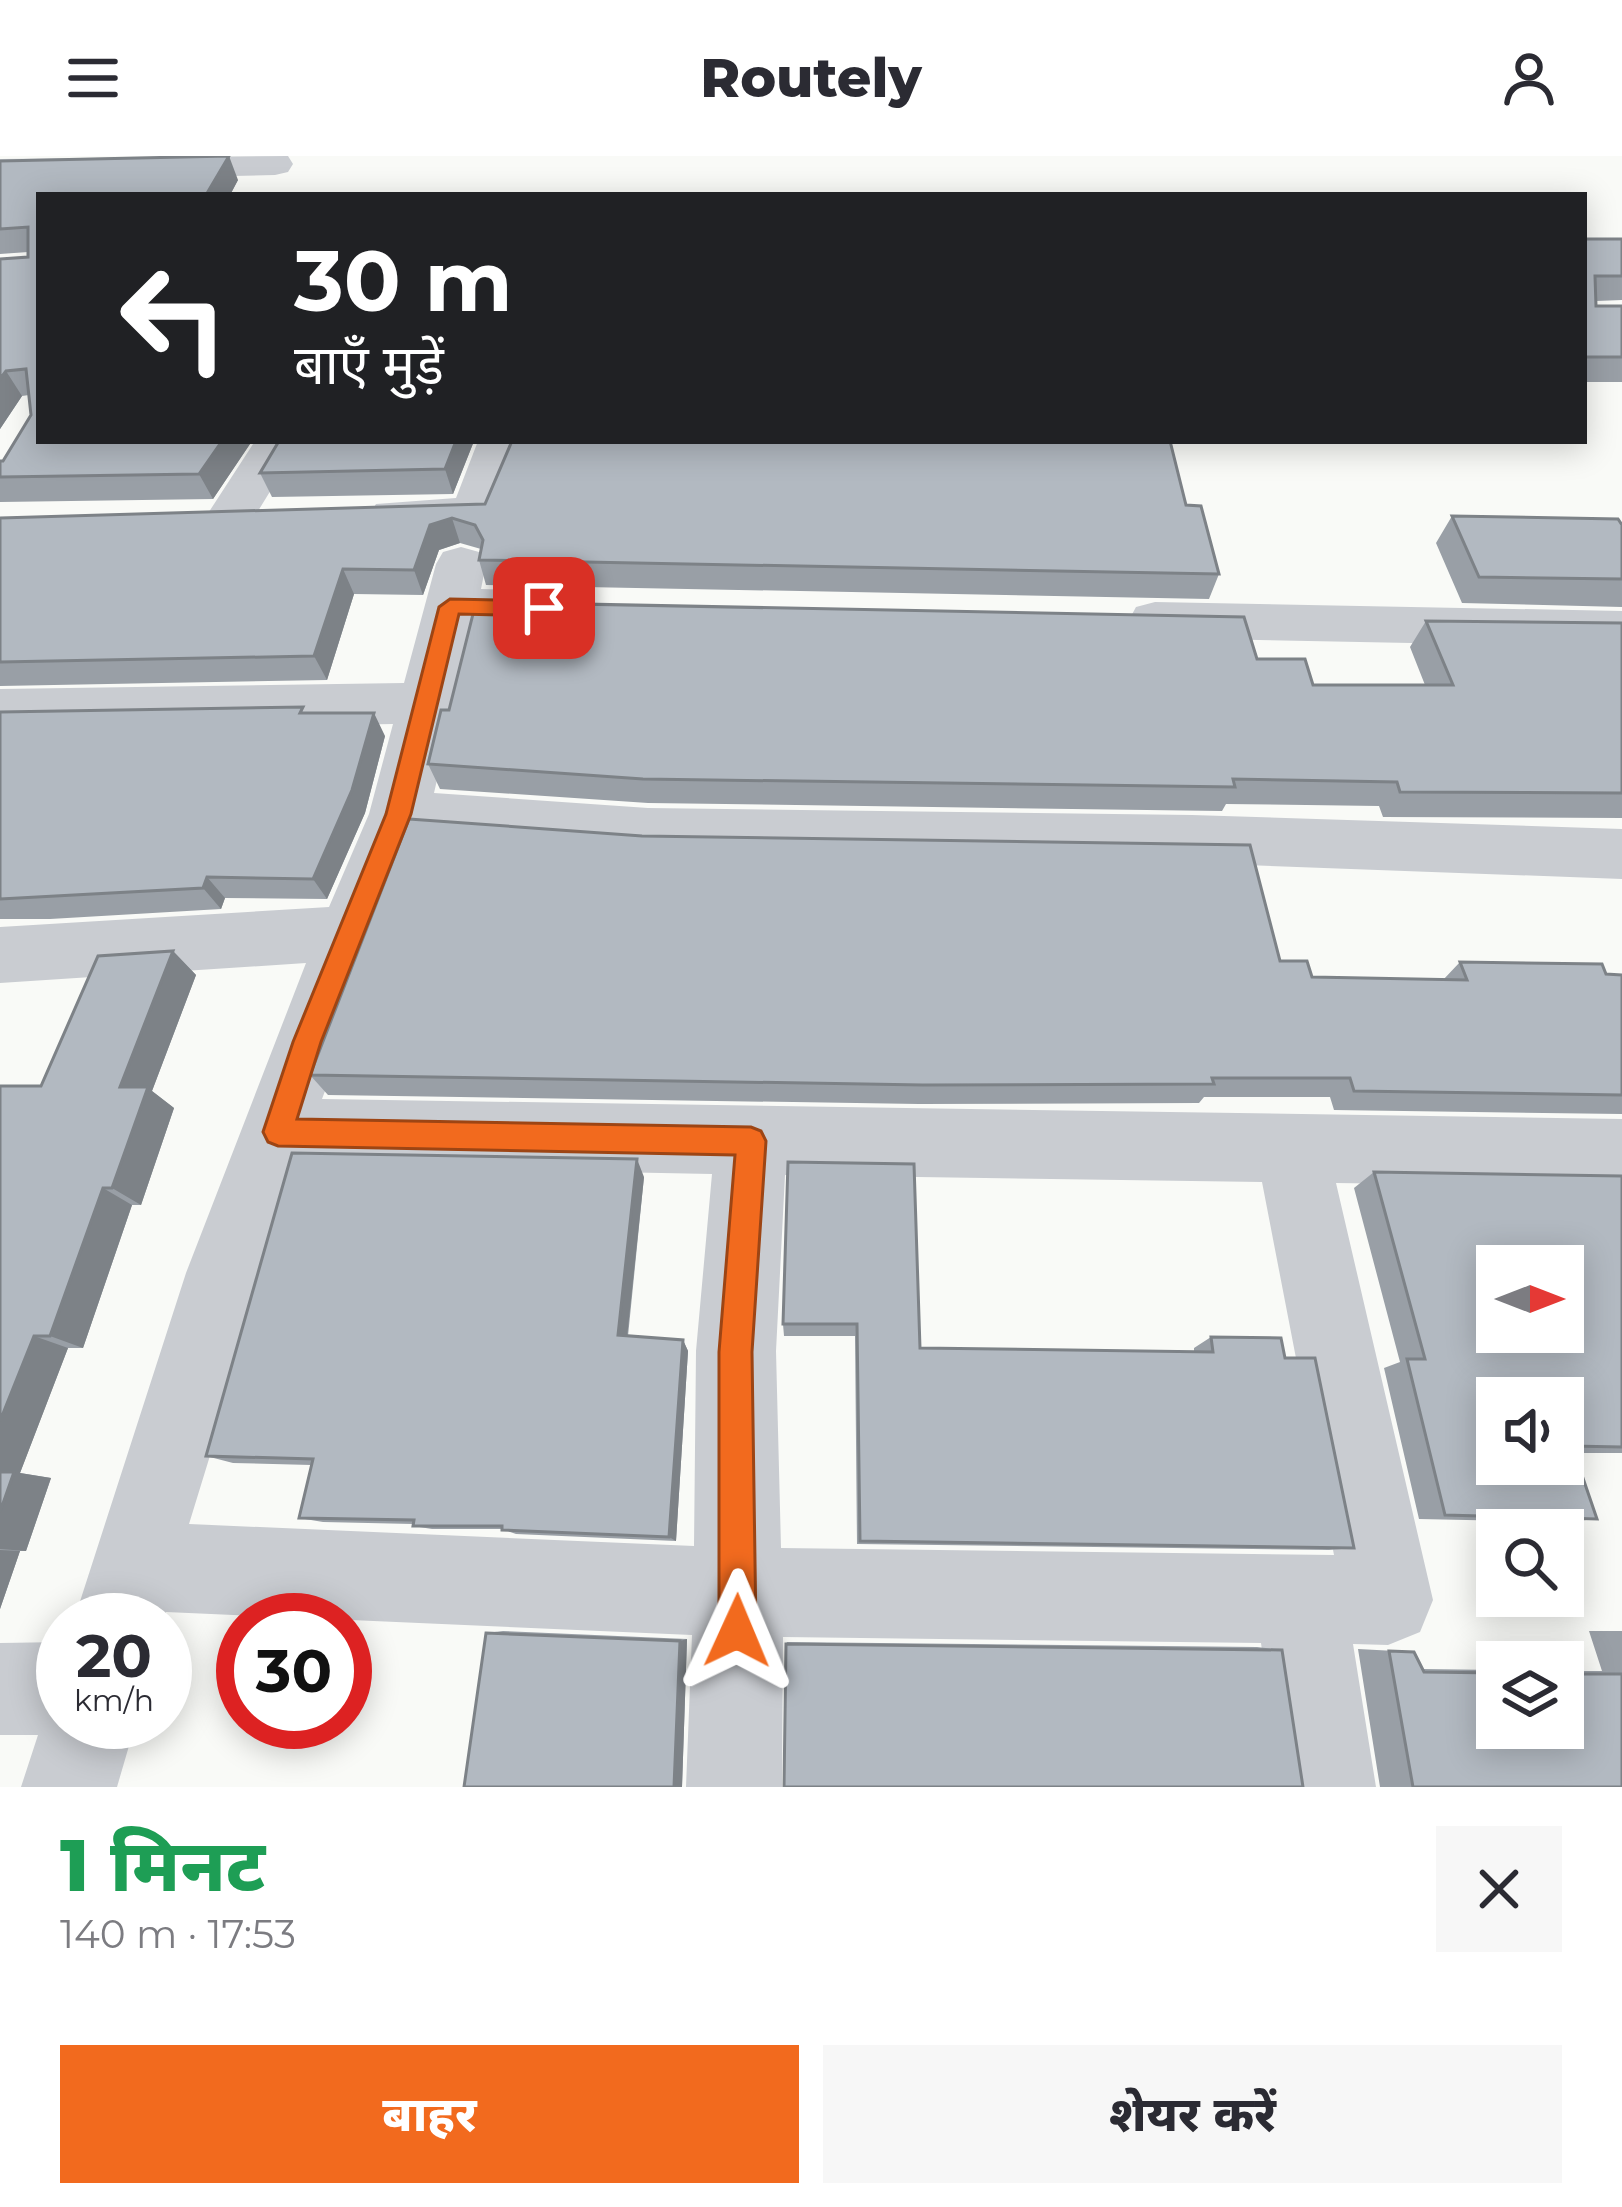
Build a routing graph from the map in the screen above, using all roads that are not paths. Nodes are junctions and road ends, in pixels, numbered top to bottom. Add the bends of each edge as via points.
1 (278, 160) edge
2 (144, 162) edge
3 (0, 170) edge
4 (256, 192) edge
5 (276, 444) edge
6 (500, 444) edge
7 (474, 513) junction
8 (341, 516) edge
9 (229, 518) edge
10 (450, 607) junction
11 (617, 610) edge
12 (1096, 619) edge
13 (1622, 628) edge
14 (427, 703) junction
15 (0, 710) edge
16 (398, 814) junction
17 (1622, 854) edge
18 (350, 933) junction
19 (8, 971) edge
20 (278, 1132) junction
21 (751, 1141) junction
22 (1291, 1144) junction
23 (1622, 1153) edge
24 (738, 1592) junction
25 (126, 1593) edge
26 (1301, 1602) junction
27 (36, 1688) edge
28 (0, 1689) edge
29 (81, 1749) edge
30 (69, 1787) edge
31 (734, 1787) edge
32 (1328, 1787) edge

1 - 2 street
1 - 4 street
2 - 3 street
5 - 9 street
6 - 7 street
7 - 8 street
7 - 10 street
10 - 11 street
10 - 14 street
12 - 13 street
14 - 15 street
14 - 16 street
16 - 17 street via 648,832
16 - 18 street
18 - 19 street
18 - 20 street
20 - 21 street
20 - 25 street via 233,1239
21 - 22 street
21 - 24 street via 736,1352
22 - 23 street
22 - 26 street via 1388,1600
24 - 25 street
24 - 26 street
24 - 31 street
26 - 32 street
27 - 28 street
29 - 30 street

